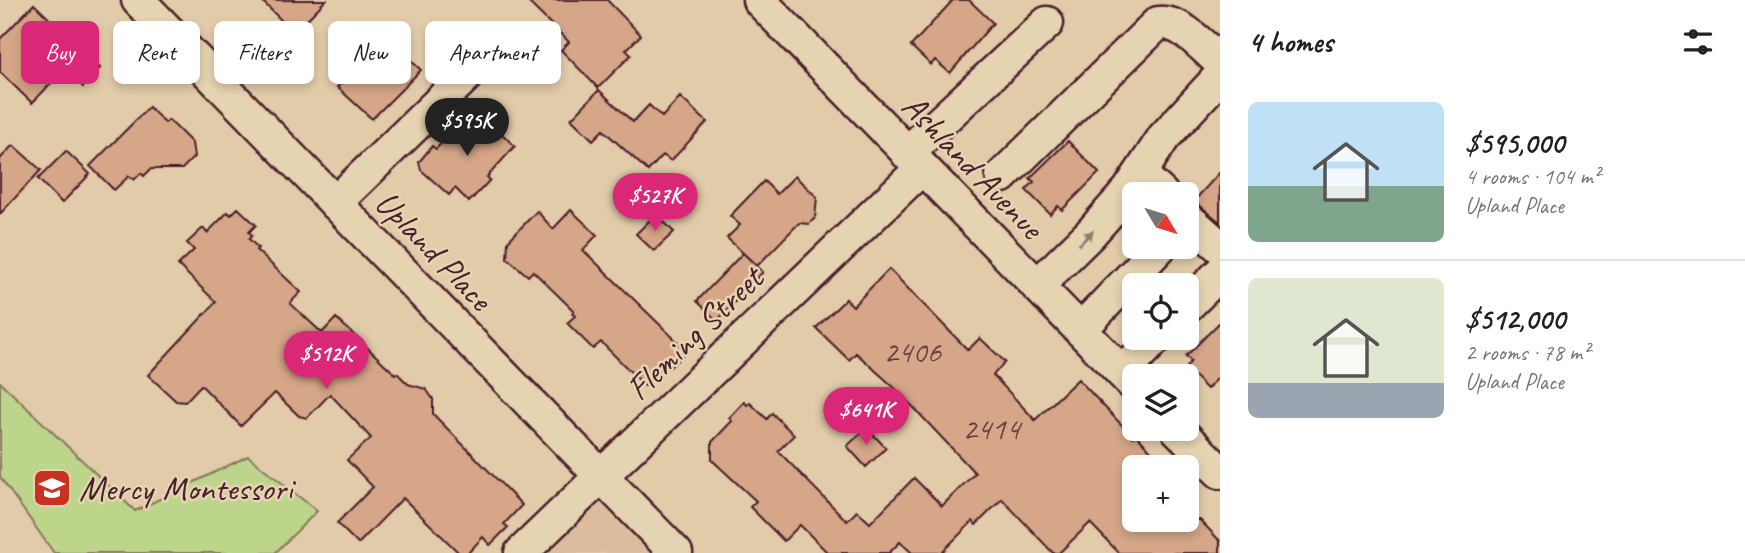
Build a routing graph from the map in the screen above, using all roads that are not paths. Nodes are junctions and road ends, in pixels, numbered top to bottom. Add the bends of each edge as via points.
1 (138, 0) edge
2 (758, 0) edge
3 (1047, 23) dead end
4 (1220, 62) edge
5 (1220, 76) edge
6 (458, 84) edge
7 (914, 161) junction
8 (1002, 176) dead end
9 (1152, 182) edge
10 (1122, 198) edge
11 (335, 203) junction
12 (1199, 229) edge
13 (1220, 247) edge
14 (1148, 259) edge
15 (1220, 273) edge
16 (1037, 286) junction
17 (1199, 294) edge
18 (1080, 330) junction
19 (1122, 373) edge
20 (1189, 441) edge
21 (1220, 472) edge
22 (601, 475) junction
23 (521, 553) edge
24 (676, 553) edge

1 - 11 street, Upland Place
2 - 7 street, Ashland Avenue
3 - 7 street, Fleming Street
4 - 8 street via 1181,29 1158,23
5 - 9 street via 1164,137
6 - 11 street
7 - 16 street, Ashland Avenue
7 - 22 street, Fleming Street
16 -> 10 street
11 - 22 street, Upland Place
12 - 13 street
14 - 18 street
15 - 17 street
16 - 18 street, Ashland Avenue
18 - 19 street, Ashland Avenue
20 - 21 street
22 - 23 street, Fleming Street
22 - 24 street, Upland Place

